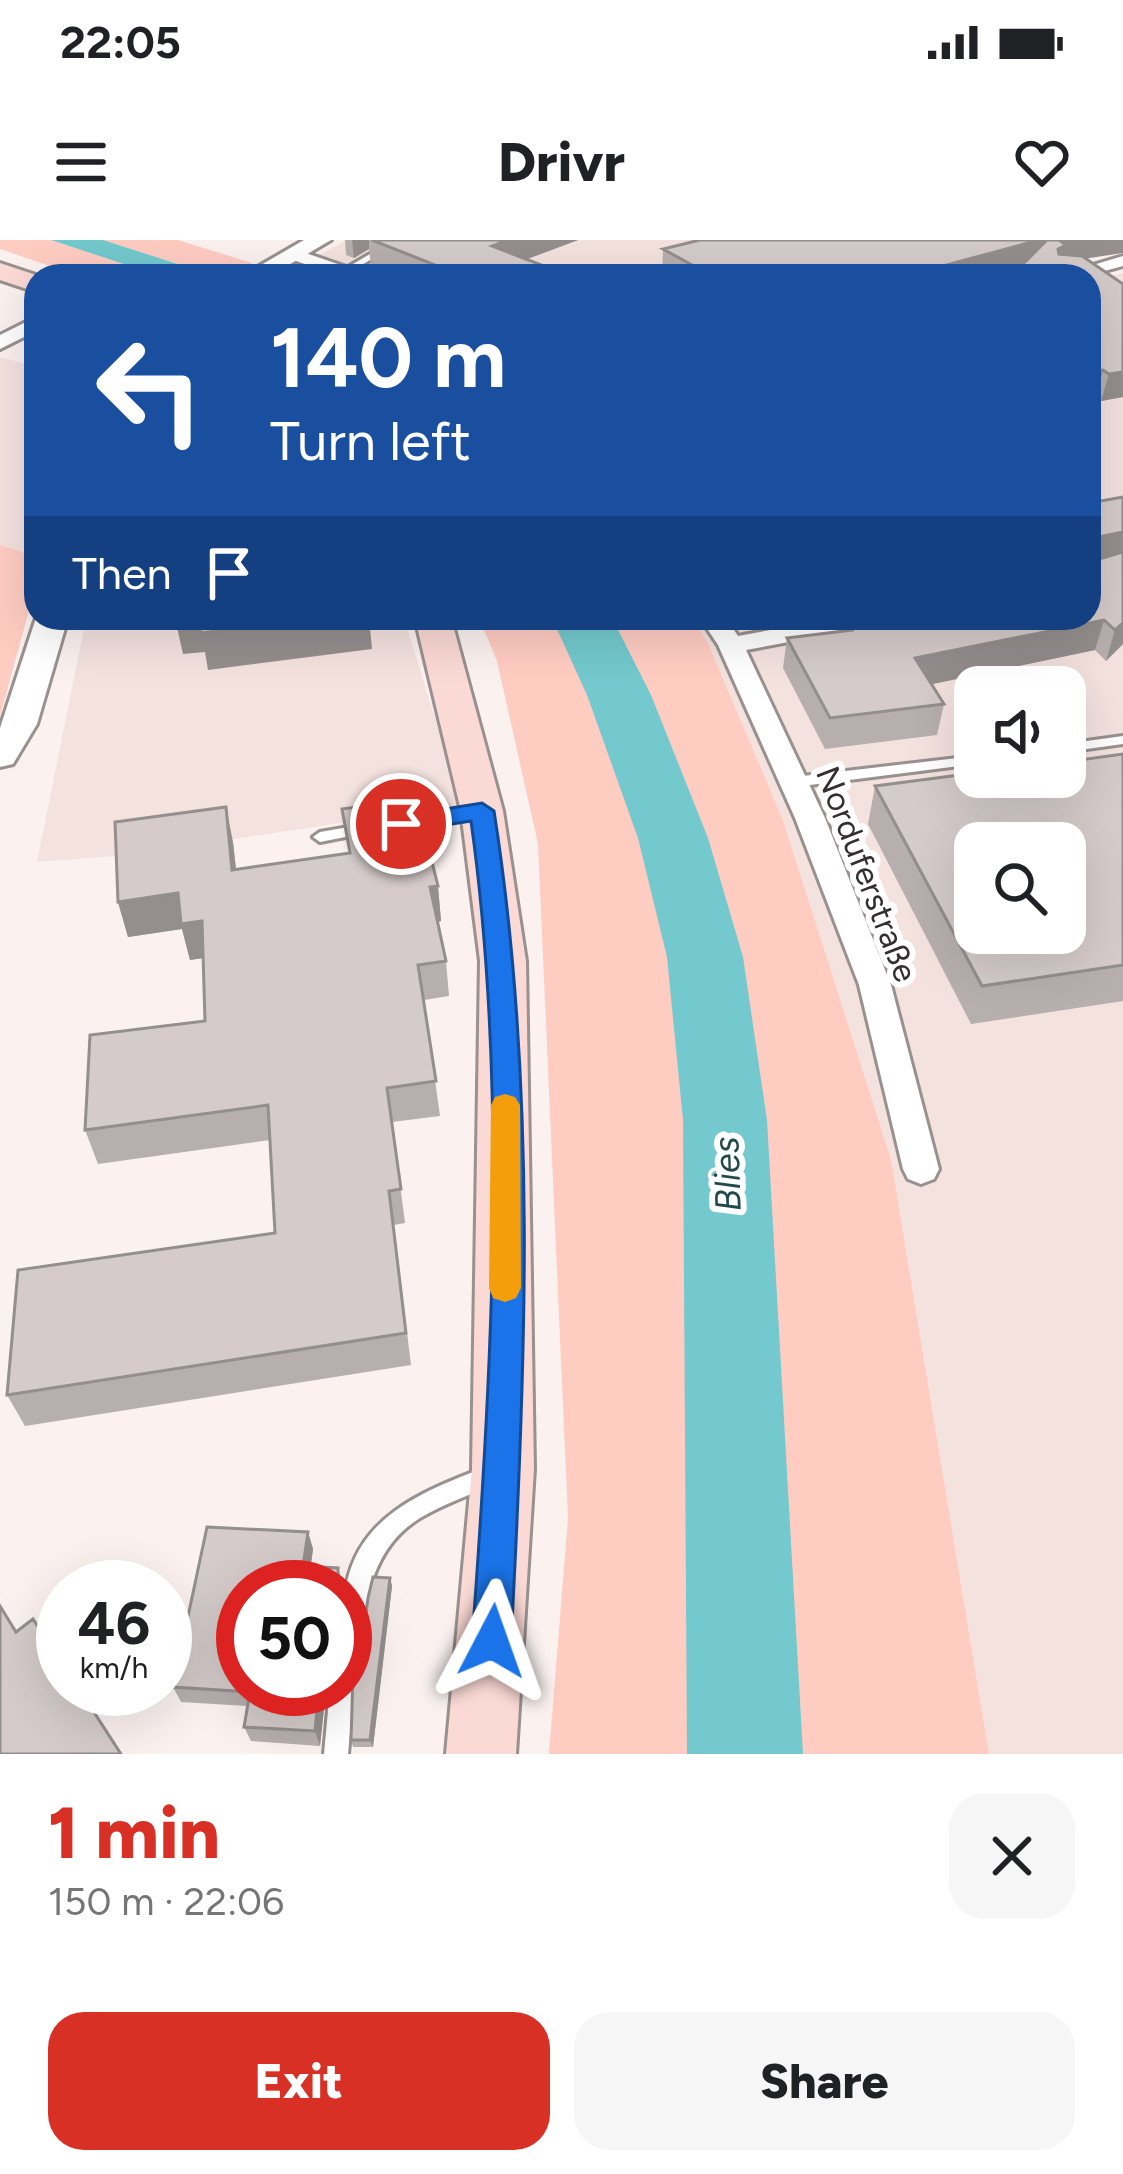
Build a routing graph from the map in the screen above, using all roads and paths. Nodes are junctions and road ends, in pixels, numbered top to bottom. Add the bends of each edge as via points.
1 (320, 240) edge
2 (400, 240) edge
3 (294, 254) junction
4 (276, 264) edge
5 (322, 264) edge
6 (365, 264) edge
7 (48, 630) edge
8 (436, 630) edge
9 (721, 630) edge
10 (810, 630) edge
11 (731, 645) junction
12 (1123, 740) edge
13 (1086, 745) edge
14 (0, 755) edge
15 (954, 763) edge
16 (794, 782) junction
17 (482, 811) junction
18 (320, 837) dead end
19 (921, 1169) dead end
20 (502, 1469) junction
21 (368, 1560) edge
22 (340, 1716) edge
23 (336, 1754) edge
24 (481, 1754) edge

1 - 3 street
2 - 6 lane
3 - 4 street
3 - 5 street
7 - 14 street via 20,724
8 - 17 main road
9 - 11 street, Norduferstraße
10 - 11 street
11 - 16 street, Norduferstraße
12 - 13 lane
15 - 16 lane
16 - 19 street, Norduferstraße via 875,985
17 - 18 lane
17 - 20 main road via 503,961
20 - 21 lane via 397,1521
20 - 24 main road
22 - 23 lane

